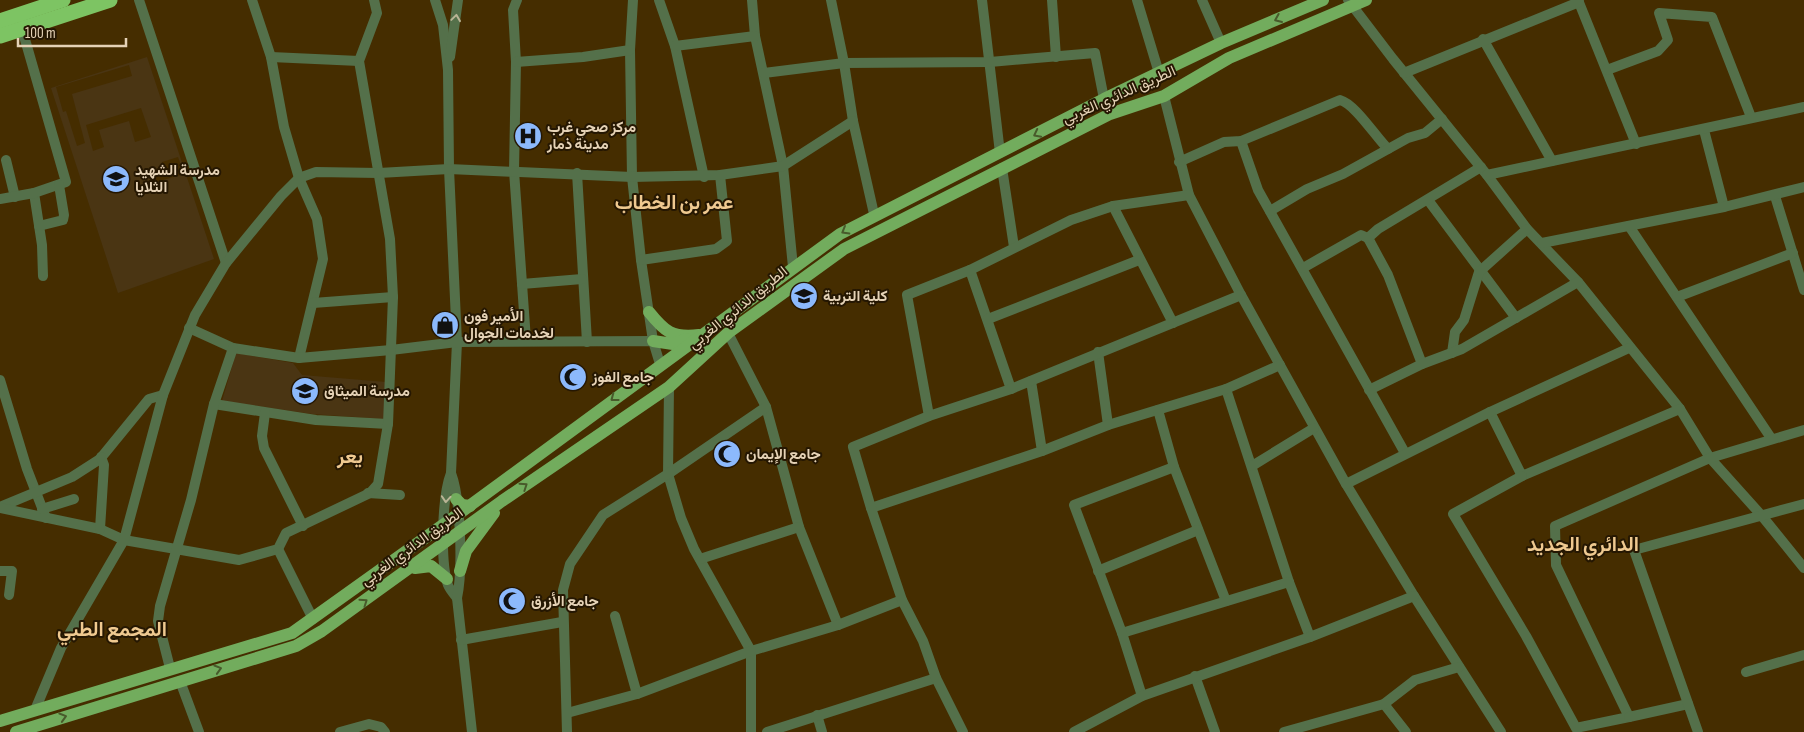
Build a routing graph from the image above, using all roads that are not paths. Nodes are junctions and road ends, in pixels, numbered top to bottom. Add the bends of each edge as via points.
1 (63, 0) edge
2 (110, 0) edge
3 (139, 0) edge
4 (252, 0) edge
5 (374, 0) edge
6 (435, 0) edge
7 (458, 0) edge
8 (517, 0) edge
9 (633, 0) edge
10 (659, 0) edge
11 (752, 0) edge
12 (831, 0) edge
13 (982, 0) edge
14 (1052, 0) edge
15 (1137, 0) edge
16 (1202, 0) edge
17 (1323, 0) edge
18 (1366, 0) edge
19 (1578, 1) edge
20 (1350, 3) edge
21 (0, 21) edge
22 (22, 29) junction
23 (0, 36) edge
24 (755, 36) junction
25 (1483, 39) junction
26 (1221, 43) junction
27 (674, 46) junction
28 (630, 50) junction
29 (1056, 56) junction
30 (271, 57) junction
31 (1229, 58) junction
32 (359, 61) junction
33 (516, 62) junction
34 (990, 62) junction
35 (844, 63) junction
36 (448, 70) junction
37 (1607, 70) junction
38 (764, 73) junction
39 (1158, 73) junction
40 (1404, 73) junction
41 (1164, 96) junction
42 (1104, 99) junction
43 (1804, 107) edge
44 (1751, 117) junction
45 (1442, 120) junction
46 (853, 121) junction
47 (1704, 130) junction
48 (1241, 141) junction
49 (1636, 144) junction
50 (1388, 149) junction
51 (1000, 153) junction
52 (6, 160) dead end
53 (1552, 161) junction
54 (1180, 162) junction
55 (783, 166) junction
56 (1002, 168) junction
57 (448, 169) junction
58 (514, 171) junction
59 (1484, 171) junction
60 (378, 173) junction
61 (576, 173) junction
62 (720, 176) junction
63 (632, 177) junction
64 (704, 177) junction
65 (298, 178) junction
66 (59, 185) junction
67 (1804, 187) edge
68 (34, 193) junction
69 (1189, 195) junction
70 (16, 196) junction
71 (1775, 196) junction
72 (0, 199) edge
73 (1428, 200) junction
74 (1113, 206) junction
75 (1724, 207) junction
76 (1270, 211) junction
77 (874, 214) junction
78 (39, 226) junction
79 (1629, 226) junction
80 (1527, 230) junction
81 (1368, 238) junction
82 (1542, 242) junction
83 (1014, 247) junction
84 (1792, 253) junction
85 (640, 260) junction
86 (1139, 260) junction
87 (226, 263) junction
88 (793, 267) junction
89 (1303, 268) junction
90 (970, 270) junction
91 (1479, 272) junction
92 (43, 276) dead end
93 (582, 279) junction
94 (796, 282) junction
95 (1578, 282) junction
96 (522, 284) junction
97 (1804, 290) edge
98 (1241, 294) junction
99 (1677, 296) junction
100 (393, 297) junction
101 (313, 303) junction
102 (649, 312) junction
103 (1516, 318) junction
104 (988, 319) junction
105 (1173, 323) junction
106 (189, 328) junction
107 (728, 333) junction
108 (699, 335) junction
109 (526, 340) junction
110 (653, 340) junction
111 (457, 342) junction
112 (586, 342) junction
113 (233, 348) junction
114 (1629, 348) junction
115 (391, 350) junction
116 (1098, 352) junction
117 (1452, 353) junction
118 (299, 358) junction
119 (660, 364) junction
120 (1422, 364) junction
121 (1280, 365) junction
122 (0, 380) edge
123 (1031, 381) junction
124 (669, 387) junction
125 (1011, 389) junction
126 (1226, 390) junction
127 (1369, 390) junction
128 (163, 395) junction
129 (214, 404) junction
130 (766, 407) junction
131 (1680, 409) junction
132 (1158, 410) junction
133 (1490, 412) junction
134 (265, 413) junction
135 (929, 416) junction
136 (388, 424) junction
137 (1108, 425) junction
138 (1314, 428) junction
139 (1804, 430) edge
140 (1771, 438) junction
141 (1042, 451) junction
142 (1405, 453) junction
143 (101, 457) junction
144 (1710, 458) junction
145 (1252, 466) junction
146 (1174, 467) junction
147 (451, 473) junction
148 (668, 474) junction
149 (1522, 476) junction
150 (1346, 484) junction
151 (35, 491) junction
152 (368, 493) junction
153 (400, 495) dead end
154 (74, 499) dead end
155 (456, 499) junction
156 (502, 501) junction
157 (1804, 504) edge
158 (470, 506) junction
159 (0, 508) edge
160 (870, 508) junction
161 (44, 514) junction
162 (457, 515) junction
163 (1762, 516) junction
164 (444, 525) junction
165 (303, 526) junction
166 (799, 527) junction
167 (100, 529) junction
168 (1198, 530) junction
169 (459, 534) junction
170 (124, 540) junction
171 (443, 546) junction
172 (278, 549) junction
173 (177, 551) junction
174 (700, 559) junction
175 (1804, 568) edge
176 (410, 569) junction
177 (1098, 570) junction
178 (0, 571) edge
179 (460, 571) junction
180 (448, 579) junction
181 (1288, 582) junction
182 (9, 595) dead end
183 (1414, 596) junction
184 (457, 598) junction
185 (902, 600) junction
186 (1226, 601) junction
187 (615, 616) dead end
188 (313, 619) junction
189 (562, 622) junction
190 (838, 625) junction
191 (1122, 633) junction
192 (1310, 638) junction
193 (461, 640) junction
194 (751, 651) junction
195 (1804, 655) edge
196 (1459, 667) junction
197 (170, 668) junction
198 (1746, 672) dead end
199 (1196, 676) junction
200 (936, 678) junction
201 (180, 681) junction
202 (637, 694) junction
203 (1142, 696) junction
204 (1384, 704) junction
205 (1688, 704) junction
206 (35, 710) junction
207 (567, 713) junction
208 (817, 715) junction
209 (1629, 716) junction
210 (0, 721) edge
211 (38, 725) junction
212 (16, 732) edge
213 (199, 732) edge
214 (340, 732) edge
215 (385, 732) edge
216 (472, 732) edge
217 (568, 732) edge
218 (751, 732) edge
219 (767, 732) edge
220 (822, 732) edge
221 (963, 732) edge
222 (1074, 732) edge
223 (1215, 732) edge
224 (1284, 732) edge
225 (1406, 732) edge
226 (1501, 732) edge
227 (1698, 732) edge

1 - 21 highway
2 - 22 highway
3 - 87 street
4 - 30 street
5 - 32 street via 376,14
6 - 36 street via 443,25
36 -> 7 street
8 - 33 street via 513,10
9 - 28 street
10 - 27 street
11 - 24 street
12 - 35 street
13 - 34 street
14 - 29 street
15 - 39 street
16 - 26 street
17 -> 26 main road, الطريق الدائري الغربي
18 - 20 main road, الطريق الدائري الغربي
19 - 25 street
19 - 37 street
20 - 31 main road, الطريق الدائري الغربي
20 - 40 street
22 - 23 highway
22 - 66 street via 66,182
24 - 27 street
24 - 38 street
25 - 40 street
25 - 53 street
26 - 31 main road
26 - 39 main road, الطريق الدائري الغربي
27 - 64 street
28 - 33 street
28 - 63 street
29 - 34 street
29 - 42 street via 1095,53
30 - 32 street
30 - 65 street
31 - 41 main road, الطريق الدائري الغربي
32 - 60 street
33 - 58 street
34 - 35 street
34 - 51 street
35 - 38 street
35 - 46 street
36 - 57 street
37 - 44 street via 1658,51 1668,40 1659,13 1712,18
37 - 49 street
38 - 55 street
39 - 42 main road, الطريق الدائري الغربي
40 - 45 street
41 - 54 street
41 - 56 main road, الطريق الدائري الغربي via 1110,114
42 -> 51 main road, الطريق الدائري الغربي
43 - 44 street
44 - 47 street
45 - 50 street via 1426,133
45 - 59 street
46 - 55 street
46 - 77 street
47 - 49 street
47 - 75 street
48 - 50 street via 1340,100 1350,103
48 - 54 street via 1224,142
48 - 76 street via 1258,190
49 - 53 street
50 - 76 street
51 - 56 main road
51 - 77 main road, الطريق الدائري الغربي
52 - 70 street
53 - 59 street
54 - 69 street
55 - 62 street
55 - 88 street
56 - 83 street
56 - 94 main road, الطريق الدائري الغربي via 844,249
57 - 58 street
57 - 60 street
57 - 111 street
58 - 61 street
58 - 96 street
59 - 73 street
59 - 80 street
60 - 65 street via 316,172
60 - 100 street via 390,239
61 - 63 street
61 - 93 street
62 - 64 street
62 - 85 street via 727,241 716,249
63 - 64 street
63 - 85 street
65 - 87 street
65 - 101 street via 317,219 323,259
66 - 68 street
66 - 78 street via 63,220
67 - 71 street
68 - 70 street
68 - 78 street
69 - 74 street
69 - 98 street
70 - 72 street
71 - 75 street
71 - 84 street
73 - 81 street
73 - 91 street
74 - 83 street via 1071,220
74 - 86 street
75 - 79 street
76 - 89 street
77 -> 88 main road, الطريق الدائري الغربي
78 - 92 street
79 - 82 street
79 - 99 street
80 - 82 street
80 - 91 street
81 - 89 street via 1361,235
81 - 120 street via 1388,275
82 - 95 street
83 - 90 street
84 - 97 street
84 - 99 street
85 - 102 street
86 - 104 street
86 - 105 street
87 - 106 street
88 - 94 main road
88 - 108 main road, الطريق الدائري الغربي
89 - 127 street
90 - 104 street
90 - 135 street via 908,296
91 - 103 street
91 - 117 street via 1464,320 1455,332
93 - 96 street
93 - 112 street
94 - 107 main road, الطريق الدائري الغربي
95 - 103 street
95 - 114 street
96 - 109 street
98 - 105 street
98 - 121 street
99 - 140 street
100 - 101 street
100 - 115 street
101 - 118 street
102 - 108 main road via 660,326 680,337
102 - 110 street
103 - 117 street
104 - 125 street
105 - 116 street
106 - 113 street
106 - 128 street
107 - 124 main road, الطريق الدائري الغربي
107 - 130 street
108 - 110 main road via 673,344
108 - 119 main road, الطريق الدائري الغربي
109 - 111 street
109 - 112 street
110 - 112 street
110 - 119 street
111 - 115 street
111 - 147 street
113 - 118 street
113 - 129 street
114 - 131 street
114 - 133 street
115 - 118 street
115 - 136 street
116 - 123 street
116 - 137 street
117 - 120 street
119 -> 158 main road, الطريق الدائري الغربي
120 - 127 street
121 - 126 street
121 - 138 street
122 - 151 street
123 - 125 street
123 - 141 street
124 - 148 street
156 -> 124 main road, الطريق الدائري الغربي
125 - 135 street
126 - 132 street
126 - 145 street
127 - 142 street
128 - 143 street via 149,399
128 - 170 street
129 - 134 street
129 - 173 street
130 - 148 street
130 - 166 street
131 - 144 street
131 - 149 street
132 - 137 street
132 - 146 street
133 - 142 street
133 - 149 street
134 - 136 street
134 - 165 street via 264,448
135 - 160 street via 853,447
136 - 152 street via 378,484
137 - 141 street
138 - 145 street
138 - 150 street
139 - 140 street
140 - 144 street
141 - 160 street
142 - 150 street
143 - 151 street via 72,477
143 - 167 street via 104,465
144 - 163 street
144 - 209 street via 1555,526 1556,565
145 - 181 street
146 - 168 street
146 - 177 street via 1074,505
147 - 155 street
147 -> 164 street
148 - 174 street via 681,518
148 - 189 street via 603,515 570,564 563,590
149 - 209 street via 1453,514 1576,728
150 - 183 street
151 - 159 street
151 - 161 street
152 - 153 street
152 - 165 street
154 - 161 street
155 - 158 main road via 462,505
155 - 162 street
156 - 169 main road, الطريق الدائري الغربي
156 - 179 main road via 466,551
157 - 163 street
158 - 162 main road, الطريق الدائري الغربي
159 - 161 street
160 - 185 street
161 - 167 street
162 - 164 main road, الطريق الدائري الغربي
162 - 169 street
163 - 175 street
163 - 205 street via 1634,550
164 - 171 street
164 - 188 main road, الطريق الدائري الغربي
165 - 172 street via 286,532
166 - 174 street
166 - 190 street
167 - 170 street
168 - 177 street
168 - 186 street
169 - 171 main road, الطريق الدائري الغربي
169 - 179 street
170 - 173 street
170 - 206 street via 61,648
171 - 176 main road, الطريق الدائري الغربي
171 - 180 street
172 - 173 street via 239,560
172 - 188 street
173 - 197 street via 158,621
174 - 194 street
176 - 180 main road via 431,566
201 -> 176 main road, الطريق الدائري الغربي via 296,646
177 - 191 street
178 - 182 street via 12,571
179 - 184 street
180 - 184 street via 448,585
181 - 186 street
181 - 192 street
183 - 192 street
183 - 196 street
184 - 193 street
185 - 190 street
185 - 200 street via 923,641
186 - 191 street
187 - 202 street
188 - 197 main road, الطريق الدائري الغربي via 292,633
189 - 193 street
189 - 207 street
190 - 194 street
191 - 203 street
192 - 199 street
193 - 216 street
194 - 202 street
194 - 218 street
195 - 198 street
196 - 204 street via 1415,680
196 - 226 street
197 - 206 main road, الطريق الدائري الغربي
199 - 203 street
199 - 223 street
200 - 208 street
200 - 221 street
211 -> 201 main road, الطريق الدائري الغربي
201 - 213 street
202 - 207 street
203 - 222 street
204 - 224 street
204 - 225 street
205 - 209 street
205 - 227 street
206 - 210 main road, الطريق الدائري الغربي
206 - 211 main road
207 - 217 street
208 - 219 street
208 - 220 street
211 - 212 main road, الطريق الدائري الغربي
214 - 215 street via 369,724 381,727

